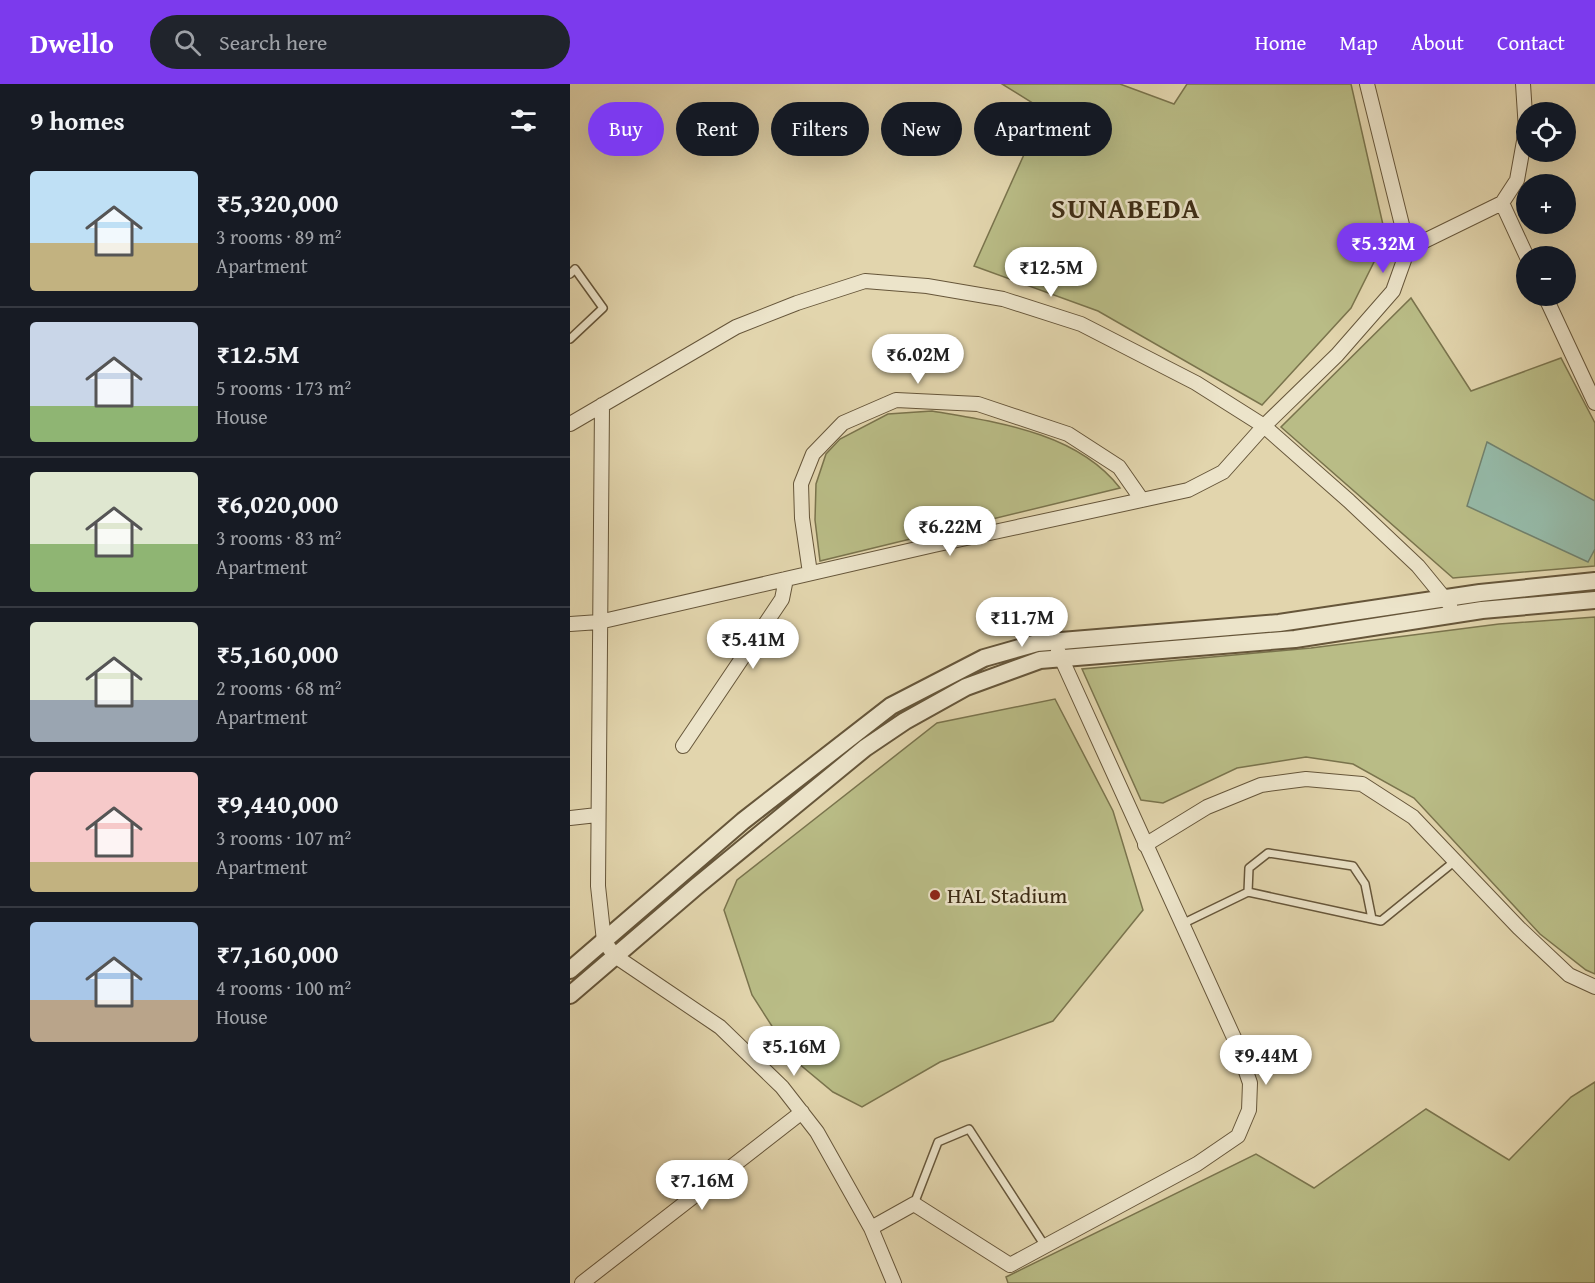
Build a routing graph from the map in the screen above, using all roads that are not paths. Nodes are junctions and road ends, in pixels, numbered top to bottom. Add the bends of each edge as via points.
1 (1367, 84) edge
2 (1523, 84) edge
3 (1502, 203) junction
4 (1522, 246) edge
5 (1408, 249) junction
6 (570, 274) edge
7 (1550, 306) edge
8 (570, 339) edge
9 (1595, 403) edge
10 (602, 405) junction
11 (570, 424) edge
12 (1264, 426) junction
13 (1142, 500) junction
14 (810, 573) junction
15 (786, 579) junction
16 (1595, 581) edge
17 (1446, 598) junction
18 (1595, 600) edge
19 (1456, 614) junction
20 (599, 622) junction
21 (570, 624) edge
22 (1054, 642) junction
23 (1061, 658) junction
24 (683, 746) dead end
25 (597, 815) junction
26 (570, 818) edge
27 (1145, 845) junction
28 (1455, 861) junction
29 (1248, 892) junction
30 (1372, 919) junction
31 (1182, 924) junction
32 (604, 941) junction
33 (615, 957) junction
34 (570, 970) edge
35 (1595, 987) edge
36 (570, 995) edge
37 (802, 1112) junction
38 (914, 1204) junction
39 (871, 1228) junction
40 (1045, 1246) junction
41 (582, 1283) edge
42 (894, 1283) edge

1 - 5 street
2 - 3 street via 1526,130 1517,180
3 - 4 street
3 - 5 street
5 - 12 street via 1393,291 1336,355
6 - 8 lane via 574,269 603,309
7 - 9 street
10 - 11 street
10 - 12 street via 736,327 865,281 927,286 1003,299 1081,324 1196,383
10 - 20 street
12 - 13 street via 1223,472 1188,490
12 - 17 street via 1358,509
13 - 14 street
13 - 14 street via 1119,467 1068,435 978,404 896,400 843,423 813,454 801,484 801,518
14 - 15 street
15 - 20 street
15 - 24 street via 782,599
16 - 17 street
17 - 19 street
17 - 22 street via 1279,623
18 - 19 street
19 - 23 street via 1295,639
20 - 21 street
20 - 25 street
22 - 23 street
22 - 32 street via 984,658 891,706 743,821
23 - 27 street
23 - 33 street via 1040,660 966,687 905,720 865,748
25 - 26 street
25 - 32 street
27 - 28 street via 1207,807 1261,785 1306,779 1362,784 1413,817
27 - 31 street
28 - 30 lane via 1382,921
28 - 35 street via 1569,975
29 - 30 lane
29 - 30 lane via 1249,868 1268,853 1353,867 1365,884
29 - 31 lane
31 - 40 street via 1250,1083 1249,1110 1238,1136 1197,1164
32 - 33 street
32 - 34 street
33 - 36 street
33 - 37 street via 720,1027
37 - 39 street via 817,1131
37 - 41 street
38 - 39 street
38 - 40 street via 1010,1265
38 - 40 lane via 938,1142 969,1129
39 - 42 street

